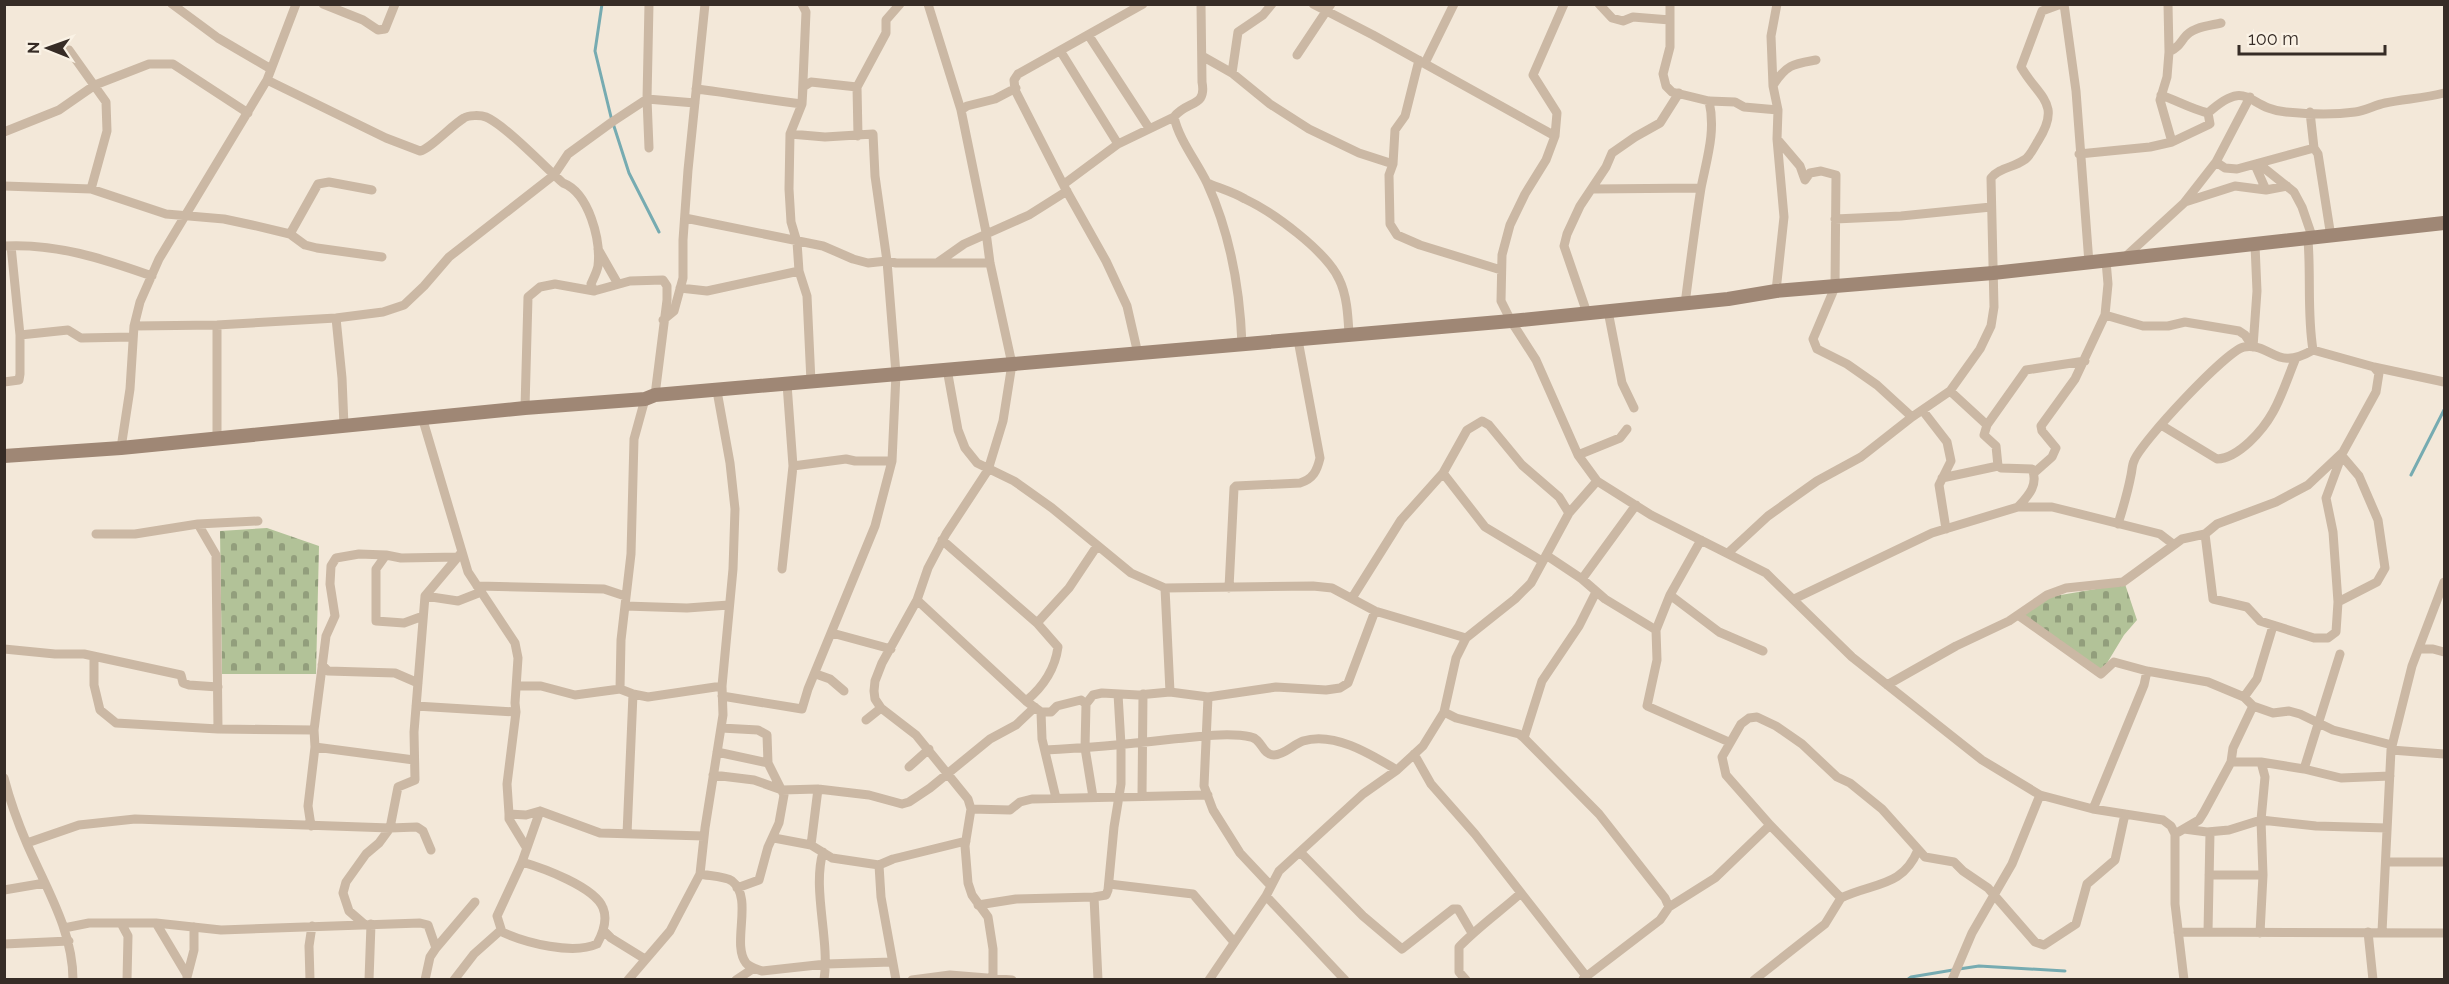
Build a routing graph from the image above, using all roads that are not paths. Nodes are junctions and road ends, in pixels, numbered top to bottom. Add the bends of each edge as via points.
1 (172, 4) edge
2 (296, 4) edge
3 (323, 4) edge
4 (395, 4) edge
5 (649, 4) edge
6 (705, 4) edge
7 (802, 4) edge
8 (900, 4) edge
9 (928, 4) edge
10 (1143, 4) edge
11 (1201, 4) edge
12 (1272, 4) edge
13 (1313, 4) edge
14 (1454, 4) edge
15 (1564, 4) edge
16 (1599, 4) edge
17 (1670, 4) edge
18 (1777, 4) edge
19 (2062, 4) edge
20 (2168, 4) edge
21 (1329, 8) edge
22 (2038, 8) edge
23 (1670, 20) junction
24 (2221, 23) dead end
25 (1089, 36) junction
26 (69, 50) dead end
27 (1061, 52) junction
28 (2169, 52) junction
29 (1297, 55) dead end
30 (1202, 56) junction
31 (1816, 60) dead end
32 (1422, 62) junction
33 (271, 69) junction
34 (1232, 73) junction
35 (267, 80) junction
36 (95, 85) junction
37 (1773, 86) junction
38 (857, 87) junction
39 (696, 88) junction
40 (1016, 88) junction
41 (1678, 93) junction
42 (2445, 93) edge
43 (2161, 95) junction
44 (2250, 97) junction
45 (647, 99) junction
46 (1708, 100) junction
47 (695, 103) junction
48 (802, 104) junction
49 (961, 110) junction
50 (1778, 110) junction
51 (2310, 112) junction
52 (248, 113) junction
53 (2208, 113) junction
54 (1174, 117) junction
55 (1149, 128) junction
56 (4, 132) edge
57 (790, 134) junction
58 (858, 136) junction
59 (1554, 136) junction
60 (1777, 139) junction
61 (2172, 141) junction
62 (1118, 144) junction
63 (649, 148) dead end
64 (2314, 148) junction
65 (2079, 154) junction
66 (2216, 162) junction
67 (1393, 164) junction
68 (2257, 164) junction
69 (554, 175) junction
70 (1207, 183) junction
71 (4, 186) edge
72 (2287, 186) junction
73 (1066, 187) junction
74 (1701, 188) junction
75 (91, 189) junction
76 (372, 189) dead end
77 (1593, 189) junction
78 (1225, 190) junction
79 (2266, 190) junction
80 (2184, 203) junction
81 (1216, 205) junction
82 (1991, 207) junction
83 (184, 217) junction
84 (685, 218) junction
85 (1835, 219) junction
86 (2445, 223) edge
87 (986, 232) junction
88 (290, 234) junction
89 (2331, 237) junction
90 (2311, 239) junction
91 (797, 242) junction
92 (596, 244) junction
93 (2255, 245) junction
94 (8, 246) edge
95 (382, 257) dead end
96 (2122, 260) junction
97 (887, 261) junction
98 (2106, 261) junction
99 (937, 263) junction
100 (990, 263) junction
101 (2089, 263) junction
102 (1501, 270) junction
103 (800, 271) junction
104 (1994, 273) junction
105 (152, 276) junction
106 (618, 284) junction
107 (1835, 287) junction
108 (680, 288) junction
109 (594, 291) junction
110 (1776, 291) junction
111 (1685, 304) junction
112 (1608, 311) junction
113 (1587, 313) junction
114 (2105, 315) junction
115 (336, 318) junction
116 (663, 320) junction
117 (1511, 321) junction
118 (217, 325) junction
119 (134, 326) junction
120 (1349, 334) junction
121 (20, 335) junction
122 (133, 337) junction
123 (1298, 340) junction
124 (1242, 344) junction
125 (2253, 347) junction
126 (2313, 350) junction
127 (1138, 354) junction
128 (2295, 360) junction
129 (2085, 361) junction
130 (1012, 364) junction
131 (2374, 367) junction
132 (947, 369) junction
133 (896, 374) junction
134 (4, 382) edge
135 (811, 382) junction
136 (2445, 382) edge
137 (787, 384) junction
138 (717, 391) junction
139 (1950, 391) junction
140 (650, 397) junction
141 (525, 408) junction
142 (1634, 408) dead end
143 (1923, 411) junction
144 (422, 417) junction
145 (1912, 417) junction
146 (1987, 425) junction
147 (2161, 425) junction
148 (344, 426) junction
149 (1627, 429) dead end
150 (217, 439) junction
151 (121, 448) junction
152 (2343, 454) junction
153 (1578, 455) junction
154 (4, 456) edge
155 (892, 461) junction
156 (793, 465) junction
157 (1998, 466) junction
158 (988, 470) junction
159 (1443, 473) junction
160 (2034, 473) junction
161 (1942, 478) junction
162 (1597, 481) junction
163 (1636, 505) junction
164 (2018, 507) junction
165 (1569, 513) junction
166 (258, 521) dead end
167 (198, 524) junction
168 (2118, 524) junction
169 (1946, 529) junction
170 (96, 534) dead end
171 (2205, 534) junction
172 (942, 540) junction
173 (1701, 540) junction
174 (2173, 544) junction
175 (1097, 546) junction
176 (1728, 553) junction
177 (460, 554) junction
178 (386, 555) junction
179 (1544, 558) junction
180 (782, 569) dead end
181 (1582, 579) junction
182 (2445, 582) edge
183 (1166, 588) junction
184 (1229, 588) junction
185 (479, 589) junction
186 (1596, 592) junction
187 (1670, 595) junction
188 (425, 596) junction
189 (1352, 598) junction
190 (1794, 599) junction
191 (917, 600) junction
192 (625, 601) junction
193 (2338, 602) junction
194 (729, 605) junction
195 (1375, 611) junction
196 (2018, 615) junction
197 (423, 616) junction
198 (1037, 623) junction
199 (2273, 626) junction
200 (1656, 630) junction
201 (832, 633) junction
202 (1466, 638) junction
203 (4, 649) edge
204 (891, 649) junction
205 (2419, 649) junction
206 (1763, 651) dead end
207 (2445, 652) edge
208 (2340, 654) dead end
209 (94, 656) junction
210 (322, 664) junction
211 (2147, 671) junction
212 (816, 674) junction
213 (418, 683) junction
214 (1887, 685) junction
215 (516, 686) junction
216 (218, 687) junction
217 (620, 689) junction
218 (722, 691) junction
219 (844, 691) dead end
220 (1170, 692) junction
221 (633, 694) junction
222 (1118, 694) junction
223 (1143, 694) junction
224 (1208, 697) junction
225 (2244, 697) junction
226 (1026, 701) junction
227 (1086, 704) junction
228 (416, 706) junction
229 (2253, 706) junction
230 (881, 708) junction
231 (1038, 709) junction
232 (516, 712) junction
233 (1444, 712) junction
234 (866, 720) dead end
235 (2318, 722) junction
236 (721, 728) junction
237 (218, 729) junction
238 (314, 730) junction
239 (1206, 736) junction
240 (1524, 738) junction
241 (1143, 742) junction
242 (1729, 742) junction
243 (1121, 745) junction
244 (315, 747) junction
245 (1085, 748) junction
246 (2391, 748) junction
247 (929, 749) junction
248 (1045, 750) junction
249 (717, 752) junction
250 (1414, 754) junction
251 (2445, 754) edge
252 (414, 760) junction
253 (2231, 762) junction
254 (2261, 762) junction
255 (768, 763) junction
256 (909, 767) dead end
257 (2304, 769) junction
258 (1397, 770) junction
259 (948, 773) junction
260 (713, 775) junction
261 (2390, 776) junction
262 (4, 778) edge
263 (818, 789) junction
264 (782, 790) junction
265 (1208, 795) junction
266 (2040, 795) junction
267 (1120, 796) junction
268 (1142, 796) junction
269 (1093, 797) junction
270 (1056, 798) junction
271 (8, 806) edge
272 (971, 809) junction
273 (2093, 809) junction
274 (540, 811) junction
275 (509, 814) junction
276 (2125, 814) junction
277 (2261, 820) junction
278 (1770, 825) junction
279 (311, 826) junction
280 (390, 828) junction
281 (2387, 828) junction
282 (2180, 831) junction
283 (2210, 832) junction
284 (627, 834) junction
285 (704, 836) junction
286 (774, 838) junction
287 (966, 841) junction
288 (27, 843) junction
289 (811, 845) junction
290 (526, 847) junction
291 (431, 850) dead end
292 (1918, 850) junction
293 (823, 852) junction
294 (1300, 853) junction
295 (522, 862) junction
296 (2386, 862) junction
297 (2445, 862) edge
298 (879, 865) junction
299 (700, 874) junction
300 (2263, 875) junction
301 (2209, 876) junction
302 (45, 883) junction
303 (1109, 884) junction
304 (1270, 885) junction
305 (737, 888) junction
306 (4, 890) edge
307 (1521, 893) junction
308 (1995, 895) junction
309 (1266, 896) junction
310 (1094, 897) junction
311 (1841, 898) junction
312 (475, 902) dead end
313 (978, 905) junction
314 (1669, 907) junction
315 (121, 923) junction
316 (156, 923) junction
317 (368, 924) junction
318 (312, 926) junction
319 (194, 927) junction
320 (64, 928) junction
321 (501, 930) junction
322 (604, 931) junction
323 (2178, 932) junction
324 (2368, 932) junction
325 (2382, 932) junction
326 (1472, 933) junction
327 (2208, 933) junction
328 (2260, 933) junction
329 (2445, 933) edge
330 (69, 941) junction
331 (1234, 942) junction
332 (4, 944) edge
333 (436, 948) junction
334 (645, 959) junction
335 (892, 962) junction
336 (826, 964) junction
337 (754, 968) junction
338 (187, 977) edge
339 (995, 978) edge
340 (1584, 978) edge
341 (73, 980) edge
342 (127, 980) edge
343 (310, 980) edge
344 (369, 980) edge
345 (425, 980) edge
346 (454, 980) edge
347 (628, 980) edge
348 (736, 980) edge
349 (824, 980) edge
350 (896, 980) edge
351 (912, 980) edge
352 (1012, 980) edge
353 (1098, 980) edge
354 (1209, 980) edge
355 (1345, 980) edge
356 (1466, 980) edge
357 (1754, 980) edge
358 (1952, 980) edge
359 (2184, 980) edge
360 (2373, 980) edge

1 - 33 street via 218,38
2 - 33 street
3 - 4 street via 378,30 385,29
5 - 45 street
6 - 39 street
7 - 48 street via 806,12
8 - 38 street via 886,20 886,33
9 - 49 street
10 - 25 street
11 - 30 street
12 - 34 street via 1238,32
13 - 21 street
14 - 32 street
15 - 59 street via 1533,75 1557,113
16 - 23 street via 1612,18 1623,21 1633,17
17 - 23 street
18 - 37 street via 1772,36
19 - 22 street
19 - 65 street via 2076,91
20 - 28 street
21 - 29 street
21 - 32 street
22 - 82 street via 2021,67 2046,100 2049,115 2025,160 1991,178
23 - 41 street via 1670,47 1663,75 1666,86
24 - 28 street via 2199,28
25 - 27 street
25 - 55 street
26 - 36 street
27 - 40 street via 1018,74 1014,80
27 - 62 street
28 - 43 street
30 - 34 street
30 - 54 street via 1204,94
31 - 37 street via 1791,64
32 - 59 street
32 - 67 street via 1405,116 1395,130
33 - 35 street
34 - 67 street via 1309,129
35 - 52 street
35 - 69 street via 420,151 466,116 485,116
36 - 52 street via 149,64 173,64
36 - 56 street via 59,110
36 - 75 street via 106,102 107,131
37 - 50 street
38 - 48 street via 811,82 803,87
38 - 58 street
39 - 47 street
39 - 48 street
40 - 49 street
40 - 73 street
41 - 46 street
41 - 77 street via 1660,123 1612,153
42 - 51 street via 2355,112
43 - 53 street
43 - 61 street
44 - 51 street via 2266,108
44 - 53 street via 2240,95 2222,101
44 - 66 street
45 - 47 street
45 - 63 street
45 - 69 street via 568,154
46 - 50 street
46 - 74 street via 1712,134
47 - 84 street
48 - 57 street
49 - 87 street
50 - 60 street
51 - 64 street
52 - 83 street
53 - 61 street via 2210,124
54 - 55 street
54 - 70 street
55 - 62 street
57 - 58 street
57 - 91 street via 790,211
58 - 97 street via 873,134
59 - 102 street via 1546,160 1510,225
60 - 85 street via 1800,166 1805,180 1810,172 1836,175
60 - 110 street via 1784,217
61 - 65 street
62 - 73 street
64 - 68 street
64 - 89 street
65 - 101 street
66 - 68 street via 2237,169
66 - 80 street
67 - 102 street via 1389,175 1390,224 1397,235
68 - 72 street
68 - 79 street
69 - 92 street via 573,188 593,218
69 - 115 street via 448,257 404,305
70 - 78 street
70 - 81 street
71 - 75 street
72 - 79 street
72 - 90 street via 2302,207
73 - 87 street via 1029,215
73 - 127 street via 1127,306
74 - 77 street
74 - 111 street
75 - 83 street
76 - 88 street via 329,182 318,184
77 - 113 street via 1580,206 1564,246
78 - 81 street
78 - 120 street via 1292,229 1316,250 1339,279
79 - 80 street via 2235,186
80 - 96 street
81 - 124 street via 1233,264
82 - 85 street
82 - 104 street
83 - 88 street via 224,219
83 - 105 street
84 - 91 street
84 - 108 street
85 - 107 street
86 - 89 main road
87 - 99 street
87 - 100 street
88 - 95 street via 317,248
89 - 90 main road
90 - 93 main road
90 - 126 street via 2309,311
91 - 97 street via 842,252 853,260
91 - 103 street
92 - 106 street
92 - 109 street via 598,266 590,287
93 - 96 main road
93 - 125 street
94 - 105 street via 86,253
94 - 121 street
96 - 98 main road
97 - 99 street
97 - 133 street
98 - 101 main road
98 - 114 street
99 - 100 street
100 - 130 street
101 - 104 main road
102 - 117 street via 1502,301
103 - 108 street via 707,291
103 - 135 street via 807,296
104 - 107 main road
104 - 139 street via 1991,326
105 - 119 street
106 - 109 street
106 - 116 street via 663,280 667,286
107 - 110 main road
107 - 145 street via 1813,339 1817,349 1877,385
108 - 116 street via 674,311
109 - 141 street via 555,284 540,287 528,297
110 - 111 main road
111 - 112 main road
112 - 113 main road
112 - 142 street via 1622,383
113 - 117 main road
114 - 125 street via 2143,326 2185,322 2239,331
114 - 129 street
115 - 118 street
115 - 148 street
116 - 140 street via 663,339
117 - 120 main road
117 - 153 street via 1536,360
118 - 119 street
118 - 150 street
119 - 122 street
120 - 123 main road
121 - 122 street via 68,330 81,338
121 - 134 street via 19,380
122 - 151 street
123 - 124 main road
123 - 184 street via 1320,458 1317,471 1300,483 1234,488
124 - 127 main road
125 - 128 street
125 - 147 street via 2237,349
126 - 128 street
126 - 131 street
127 - 130 main road
128 - 147 street via 2273,412 2239,451 2225,459 2217,459
129 - 146 street via 2026,370
129 - 160 street via 2042,426 2056,448
130 - 132 main road
130 - 158 street via 1003,421
131 - 136 street
131 - 152 street via 2379,373 2376,392
132 - 133 main road
132 - 158 street via 965,448
133 - 135 main road
133 - 155 street
135 - 137 main road
137 - 138 main road
137 - 156 street
138 - 140 main road
138 - 194 street via 735,509
139 - 143 street
139 - 146 street
140 - 141 main road
140 - 192 street via 634,439 632,554
141 - 144 main road
143 - 145 street
143 - 161 street via 1947,442 1951,461
144 - 148 main road
144 - 177 street
145 - 176 street via 1861,457 1817,481 1768,516
146 - 157 street via 1984,435 1996,446
147 - 168 street via 2134,461
148 - 150 main road
149 - 153 street via 1620,438
150 - 151 main road
151 - 154 main road
152 - 171 street via 2308,486 2217,524
152 - 193 street via 2326,498 2333,532
152 - 193 street via 2359,476 2378,520 2385,568 2377,582
153 - 162 street
155 - 156 street via 846,459
155 - 201 street via 875,526
156 - 180 street
157 - 160 street via 2028,468
157 - 161 street
158 - 172 street
158 - 175 street via 1014,481
159 - 165 street via 1467,430 1482,421 1558,497
159 - 179 street via 1485,527
159 - 189 street via 1401,520
160 - 164 street via 2030,495
161 - 169 street via 1939,492
162 - 163 street
162 - 165 street
163 - 173 street
163 - 181 street
164 - 168 street via 2052,507
164 - 169 street
165 - 179 street
166 - 167 street
167 - 170 street via 135,534
167 - 216 street via 216,555
168 - 174 street via 2160,534
169 - 190 street
171 - 174 street
171 - 199 street via 2213,599 2247,607 2260,621
172 - 191 street
172 - 198 street
173 - 176 street
173 - 187 street
174 - 196 street via 2123,582 2066,588 2047,595
175 - 183 street via 1131,573
175 - 198 street via 1069,588
176 - 190 street via 1766,573
177 - 178 street via 401,558
177 - 185 street
177 - 188 street
178 - 197 street via 376,569 376,621 404,623
178 - 210 street via 336,558 331,566 335,616 326,636
179 - 181 street
179 - 202 street via 1531,583
181 - 186 street
182 - 205 street
183 - 184 street
183 - 220 street
184 - 189 street via 1313,586 1332,588
185 - 188 street via 458,601
185 - 192 street via 604,589
185 - 215 street via 516,643
186 - 200 street
186 - 240 street via 1579,626 1542,681
187 - 200 street
187 - 206 street via 1719,632
188 - 197 street
189 - 195 street
190 - 214 street via 1852,657
191 - 204 street
191 - 226 street
192 - 194 street via 687,608
192 - 217 street
193 - 199 street via 2336,632 2328,638 2322,640
194 - 218 street
195 - 202 street
195 - 224 street via 1348,683 1340,688 1276,687
196 - 211 street via 2101,674 2114,662
196 - 214 street
197 - 213 street
198 - 226 street via 1058,647 1056,664 1038,692
199 - 225 street via 2257,679
200 - 242 street via 1658,660 1647,706
201 - 204 street
201 - 212 street
202 - 233 street via 1456,658
203 - 209 street
204 - 230 street via 875,681 875,699
205 - 207 street
205 - 246 street
208 - 235 street
209 - 216 street via 181,675 183,683 189,685
209 - 237 street via 94,685 100,710 116,723
210 - 213 street via 328,671 395,673
210 - 238 street
211 - 225 street via 2208,682
211 - 273 street
212 - 218 street via 802,709
212 - 219 street
213 - 228 street
214 - 266 street via 1982,760
215 - 217 street via 541,686 575,695
215 - 232 street
216 - 237 street
217 - 221 street
218 - 221 street via 648,697
218 - 236 street
220 - 223 street
220 - 224 street
221 - 284 street
222 - 223 street
222 - 227 street via 1093,695
222 - 243 street
223 - 241 street
224 - 239 street
225 - 229 street
226 - 231 street
227 - 231 street via 1081,700 1057,706 1051,712
227 - 245 street
228 - 232 street
228 - 252 street
229 - 235 street via 2273,713 2289,711
229 - 253 street via 2233,748
230 - 234 street
230 - 247 street
231 - 248 street
231 - 259 street via 990,739
232 - 275 street via 507,784
233 - 240 street
233 - 250 street
235 - 246 street
235 - 257 street
236 - 249 street
236 - 255 street via 758,730 767,735
237 - 238 street
238 - 244 street
239 - 241 street
239 - 258 street via 1252,736 1272,755 1304,741 1333,740
239 - 265 street via 1204,786
240 - 314 street via 1599,814
241 - 243 street
241 - 268 street
242 - 278 street via 1722,758 1726,775
242 - 292 street via 1749,718 1758,717 1776,726 1882,809
243 - 245 street
243 - 267 street
244 - 252 street
244 - 279 street via 308,806
245 - 248 street
245 - 269 street
246 - 251 street
246 - 261 street
247 - 256 street
247 - 259 street
248 - 270 street
249 - 255 street
249 - 260 street
250 - 258 street
250 - 307 street via 1431,784
252 - 280 street via 415,780 398,787
253 - 254 street
253 - 282 street via 2199,820
254 - 257 street
254 - 277 street via 2265,777
255 - 264 street
257 - 261 street via 2341,778
258 - 294 street via 1364,794
259 - 263 street via 902,804
259 - 272 street
260 - 264 street via 754,780
260 - 285 street
261 - 281 street
262 - 271 street
263 - 264 street
263 - 289 street
264 - 286 street
265 - 268 street
265 - 304 street via 1240,853
266 - 273 street
266 - 308 street
267 - 268 street
267 - 269 street
267 - 303 street via 1113,827
269 - 270 street
270 - 272 street via 1020,802 1010,810
271 - 288 street
272 - 287 street
273 - 276 street
274 - 275 street
274 - 284 street via 600,833
274 - 290 street
275 - 290 street
276 - 282 street via 2163,820
276 - 308 street via 2115,860 2087,884 2076,924 2044,945 2035,942
277 - 281 street
277 - 283 street
277 - 300 street
278 - 311 street
278 - 314 street via 1715,878
279 - 280 street
279 - 288 street via 135,819 79,825
280 - 291 street via 417,827 423,831
280 - 317 street via 366,854 343,892 350,911
281 - 296 street
282 - 283 street
282 - 323 street via 2175,904
283 - 301 street
284 - 285 street
285 - 299 street
286 - 289 street
286 - 305 street via 759,880
287 - 298 street
287 - 313 street via 968,884
288 - 302 street
289 - 293 street
290 - 295 street
292 - 308 street via 1925,857 1954,862
292 - 311 street via 1911,866 1898,879 1861,888
293 - 298 street via 832,858
293 - 336 street via 819,874
294 - 304 street via 1279,871
294 - 326 street via 1402,949 1454,909 1458,909
295 - 321 street via 496,916
295 - 322 street via 581,887 599,902 604,909
296 - 297 street
296 - 325 street
298 - 335 street
299 - 305 street via 731,880
299 - 334 street via 670,931
300 - 301 street
300 - 328 street
301 - 327 street
302 - 306 street
302 - 320 street
303 - 310 street via 1106,895
303 - 331 street via 1194,894
304 - 309 street
305 - 337 street via 741,903 741,950 745,963
307 - 326 street
307 - 340 street
308 - 358 street via 1972,933
309 - 331 street
309 - 355 street
310 - 313 street via 1016,899
310 - 353 street
311 - 357 street via 1825,924
312 - 333 street
313 - 339 street via 988,917
314 - 340 street via 1652,927
315 - 316 street
315 - 320 street
315 - 342 street via 128,936
316 - 319 street
316 - 338 street
317 - 318 street
317 - 333 street via 428,925
317 - 344 street
318 - 319 street via 221,930
318 - 343 street
319 - 338 street via 194,950
320 - 330 street
321 - 322 street via 523,941 583,948 597,944
321 - 346 street via 474,954
322 - 334 street
323 - 327 street
323 - 359 street
324 - 325 street
324 - 328 street
324 - 360 street
325 - 329 street
326 - 356 street via 1457,954 1460,972
327 - 328 street
330 - 332 street
330 - 341 street
331 - 354 street
333 - 345 street
334 - 347 street
335 - 336 street
335 - 350 street
336 - 337 street via 762,971
336 - 349 street
337 - 348 street
339 - 351 street via 950,975
339 - 352 street

